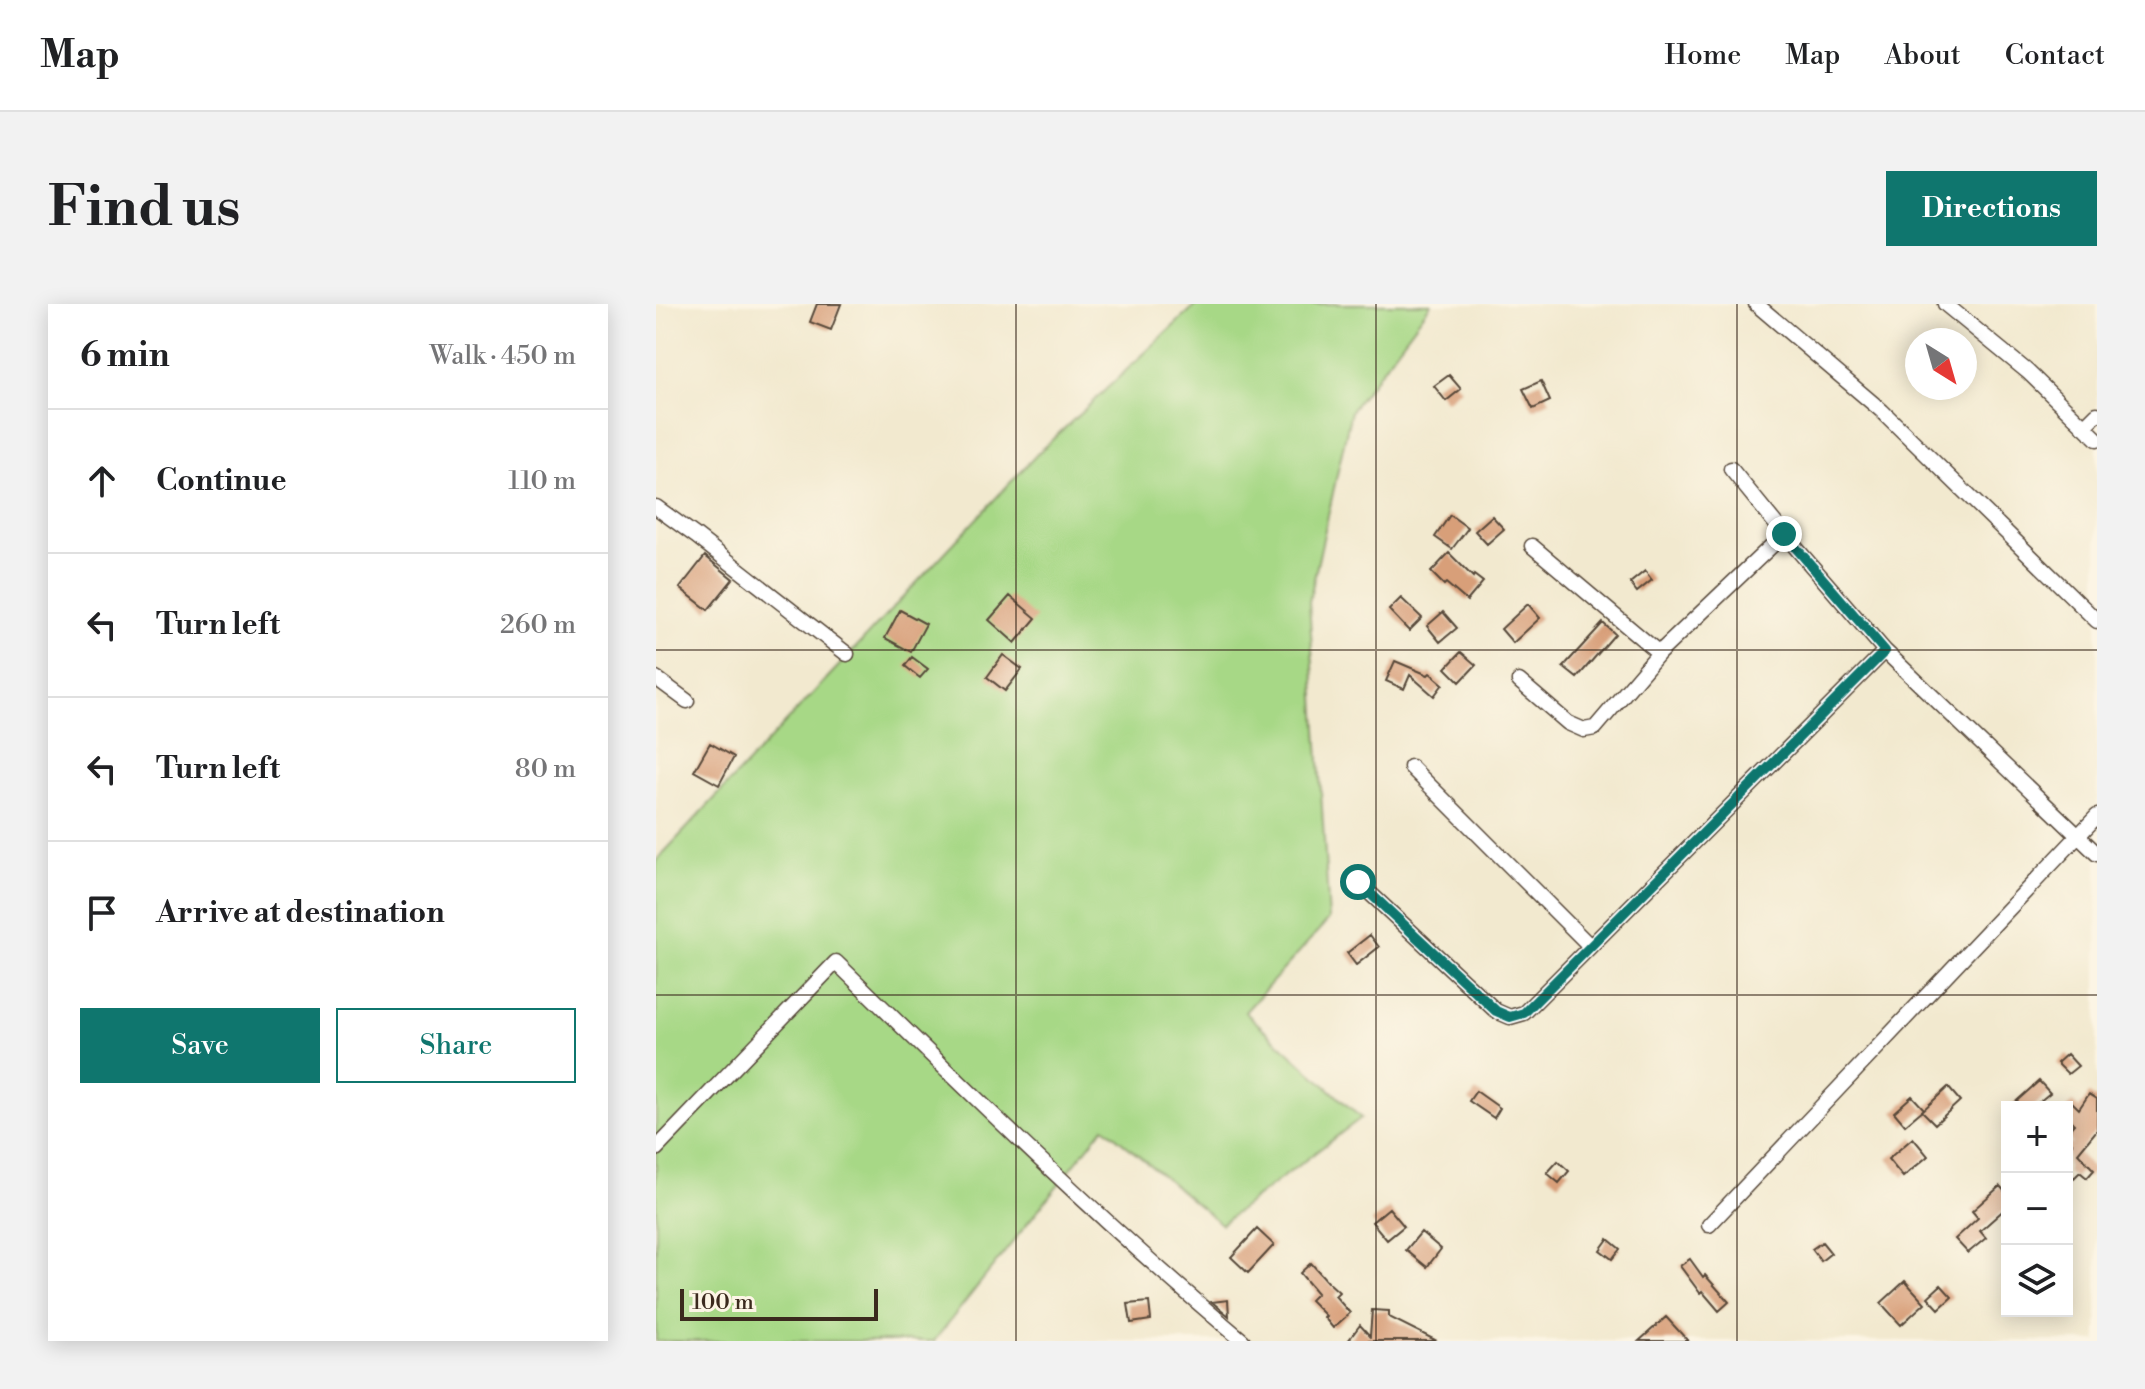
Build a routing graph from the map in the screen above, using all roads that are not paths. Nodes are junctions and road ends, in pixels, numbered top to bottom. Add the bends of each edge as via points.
1 (1756, 304) edge
2 (1945, 304) edge
3 (2097, 414) edge
4 (2084, 427) junction
5 (2097, 439) edge
6 (1731, 469) dead end
7 (656, 507) edge
8 (1784, 534) junction
9 (1532, 546) dead end
10 (2097, 621) edge
11 (1885, 651) junction
12 (1659, 653) junction
13 (847, 654) dead end
14 (656, 678) edge
15 (1519, 681) dead end
16 (687, 701) dead end
17 (1411, 767) dead end
18 (2097, 816) edge
19 (2078, 836) junction
20 (2097, 854) edge
21 (1358, 882) dead end
22 (1590, 946) junction
23 (656, 1149) edge
24 (1709, 1225) dead end
25 (1243, 1341) edge

1 - 10 street via 1882,411
2 - 4 street via 2028,372
3 - 4 street
4 - 5 street
6 - 8 street
7 - 13 street
8 - 11 street
8 - 12 street
9 - 12 street
11 - 19 street
11 - 22 street
12 - 15 street via 1595,728 1568,723
14 - 16 street
17 - 22 street
18 - 19 street
19 - 20 street
19 - 24 street
21 - 22 street via 1496,1011 1510,1017 1524,1013
23 - 25 street via 836,962 1033,1155

